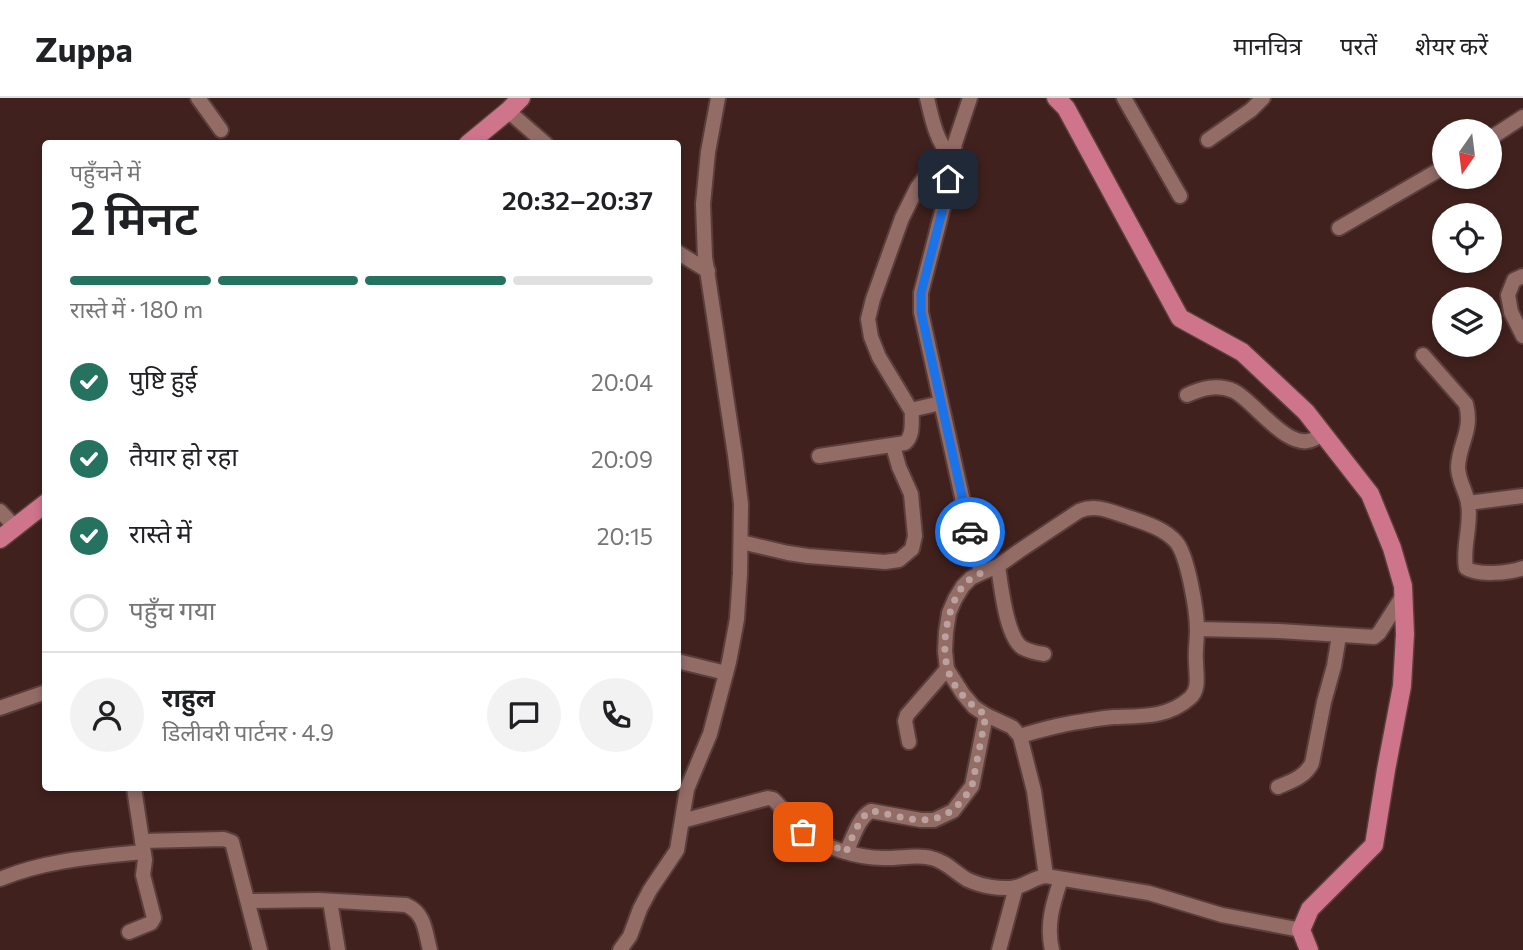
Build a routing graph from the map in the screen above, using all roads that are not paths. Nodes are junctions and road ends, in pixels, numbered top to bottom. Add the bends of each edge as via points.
1 (198, 98) edge
2 (521, 98) edge
3 (718, 98) edge
4 (927, 98) edge
5 (970, 98) edge
6 (1056, 98) edge
7 (1124, 98) edge
8 (1263, 98) edge
9 (508, 111) junction
10 (1523, 117) edge
11 (221, 130) dead end
12 (1502, 131) edge
13 (473, 140) edge
14 (541, 140) edge
15 (1208, 140) dead end
16 (949, 155) junction
17 (1432, 174) edge
18 (1180, 196) dead end
19 (1339, 228) dead end
20 (681, 254) edge
21 (708, 271) junction
22 (1523, 276) edge
23 (1523, 336) edge
24 (1423, 355) dead end
25 (1187, 395) dead end
26 (941, 403) junction
27 (912, 412) junction
28 (1322, 432) junction
29 (893, 446) junction
30 (820, 456) dead end
31 (1523, 496) edge
32 (1468, 503) junction
33 (42, 506) edge
34 (0, 511) edge
35 (16, 527) junction
36 (0, 539) edge
37 (741, 542) junction
38 (998, 566) junction
39 (1523, 568) edge
40 (981, 573) junction
41 (1404, 594) junction
42 (1197, 629) junction
43 (1339, 636) junction
44 (1044, 654) dead end
45 (681, 662) edge
46 (947, 669) junction
47 (726, 673) junction
48 (42, 693) edge
49 (0, 708) edge
50 (986, 715) junction
51 (1020, 736) junction
52 (909, 742) dead end
53 (1278, 788) dead end
54 (134, 791) edge
55 (682, 821) junction
56 (143, 846) junction
57 (846, 852) junction
58 (1046, 876) junction
59 (0, 879) edge
60 (1061, 879) junction
61 (1016, 887) junction
62 (248, 901) junction
63 (330, 901) junction
64 (1301, 930) junction
65 (129, 932) dead end
66 (260, 950) edge
67 (338, 950) edge
68 (430, 950) edge
69 (620, 950) edge
70 (999, 950) edge
71 (1052, 950) edge
72 (1309, 950) edge

1 - 11 street
2 - 9 main road
3 - 21 street via 703,204
4 - 16 street via 934,127
5 - 16 street
6 - 28 main road via 1066,108 1180,318 1242,352
7 - 18 street
8 - 15 street
9 - 13 main road
9 - 14 street
10 - 12 street
16 - 26 street via 945,200 921,293
16 - 27 street via 917,188 902,218 869,319 879,357
17 - 19 street
20 - 21 street
21 - 37 street via 741,504
22 - 23 street via 1514,280 1508,295
24 - 32 street via 1466,404 1469,426 1458,471
25 - 28 street via 1220,387 1235,392 1296,439 1306,441
26 - 27 street
26 - 40 street
27 - 29 street via 909,439
28 - 41 main road via 1370,494
29 - 30 street
29 - 37 street via 911,494 915,536 912,549 899,560 808,556
31 - 32 street
32 - 39 street via 1466,568 1477,573
33 - 35 main road
34 - 35 street
35 - 36 main road
37 - 47 street via 737,619
38 - 40 street
38 - 42 street via 1079,511 1103,509 1144,523 1177,543 1186,565
38 - 44 street via 1005,609 1018,644
40 - 46 street via 963,586 949,613
41 - 43 street via 1374,637
41 - 64 main road via 1402,687 1374,845 1310,909
42 - 43 street
42 - 51 street via 1197,680 1188,700 1155,716 1068,723
43 - 53 street via 1312,763 1301,777
45 - 47 street
46 - 50 street via 974,707
46 - 52 street via 907,715
47 - 55 street via 710,734 687,789
48 - 49 street
50 - 51 street via 1013,727
50 - 57 street via 972,786 953,811 934,820 871,811
51 - 58 street via 1034,790
54 - 56 street
55 - 57 street via 773,799 803,832
55 - 69 street via 677,850 650,890
56 - 59 street via 44,865
56 - 62 street via 229,840
56 - 65 street via 144,880 154,918
57 - 61 street via 882,858 930,857 973,882
58 - 60 street
58 - 61 street
60 - 64 street via 1149,893 1222,915
60 - 71 street via 1049,918
61 - 70 street
62 - 63 street
62 - 66 street
63 - 67 street
63 - 68 street via 391,903 415,909
64 - 72 main road

